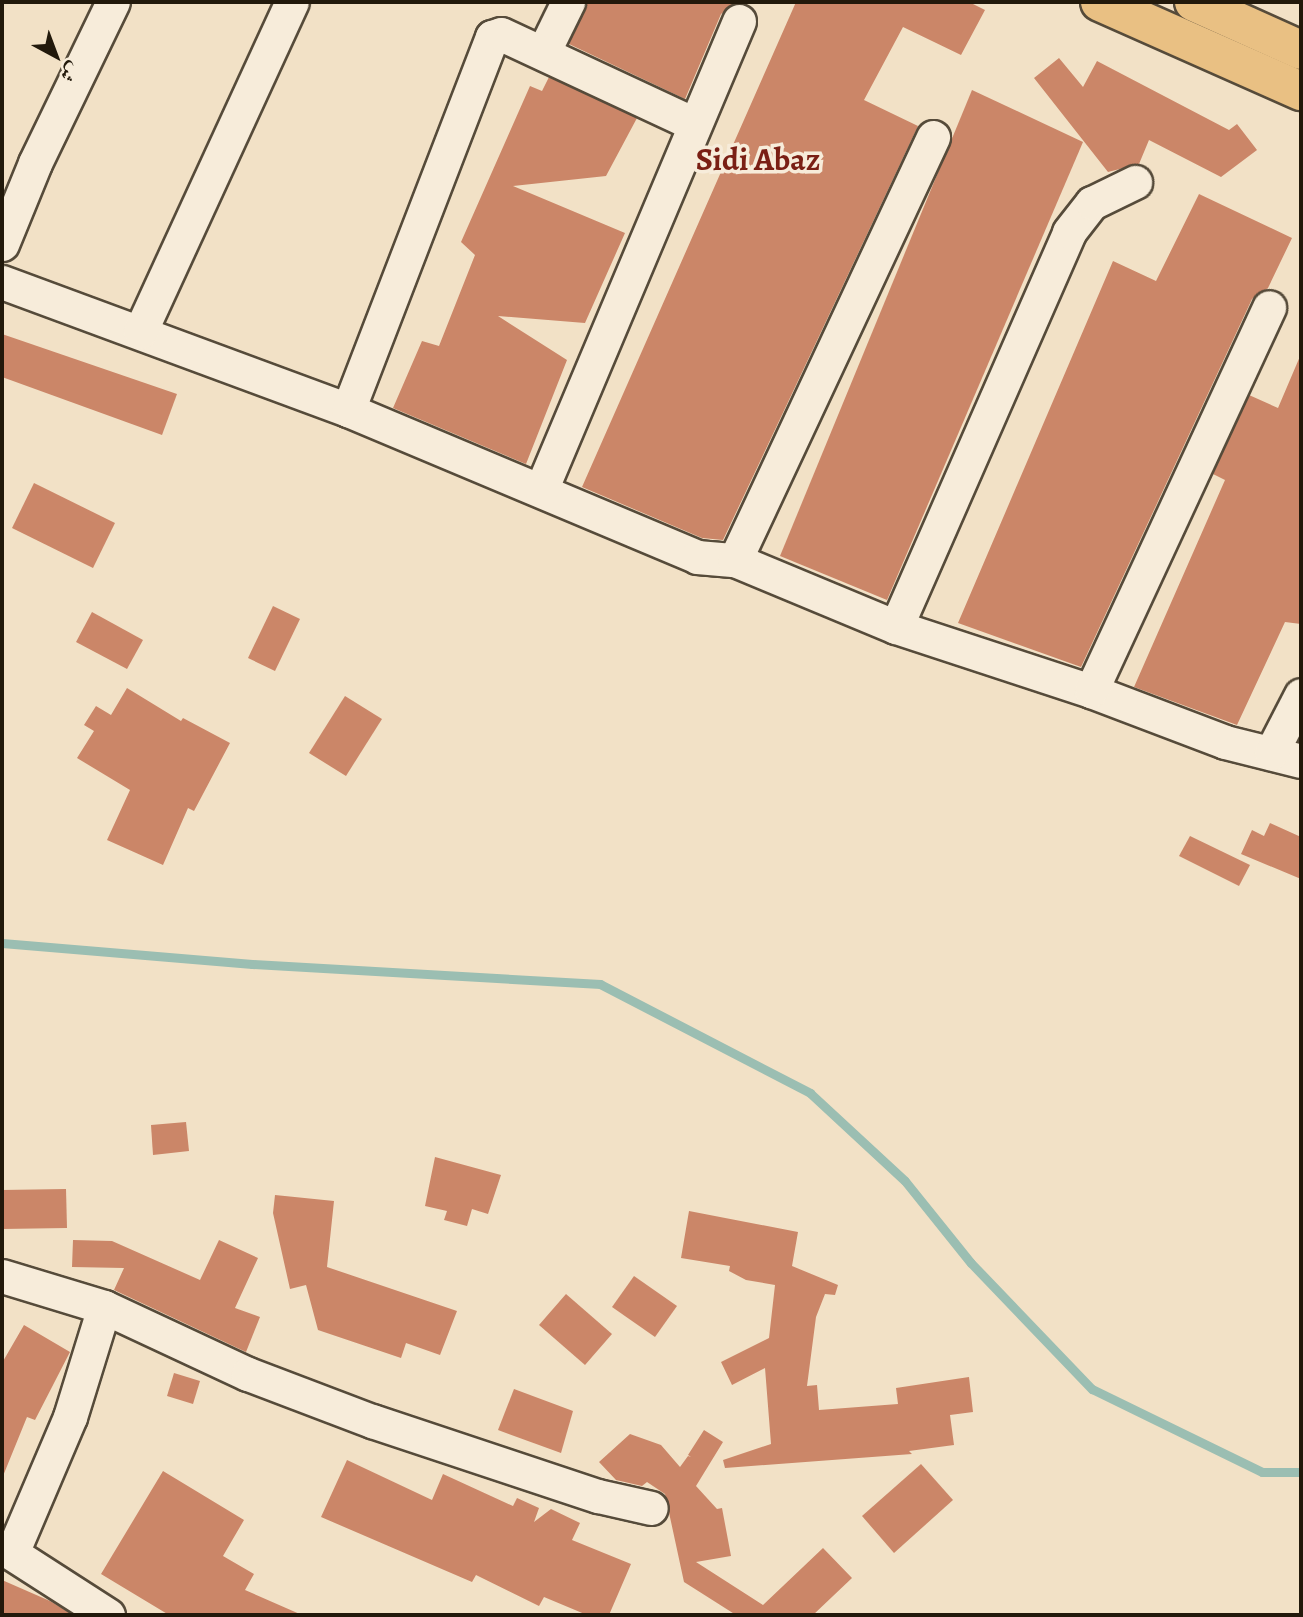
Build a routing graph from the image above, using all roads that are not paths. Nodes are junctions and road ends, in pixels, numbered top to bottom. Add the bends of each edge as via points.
1 (113, 2) edge
2 (292, 2) edge
3 (568, 2) edge
4 (1100, 2) edge
5 (1194, 2) edge
6 (739, 21) dead end
7 (1301, 50) edge
8 (543, 53) junction
9 (1301, 91) edge
10 (694, 124) junction
11 (933, 137) dead end
12 (1135, 182) dead end
13 (2, 244) edge
14 (2, 282) edge
15 (1269, 307) dead end
16 (140, 332) junction
17 (348, 410) junction
18 (541, 490) junction
19 (735, 560) junction
20 (896, 627) junction
21 (1091, 691) junction
22 (1301, 695) edge
23 (1286, 757) edge
24 (2, 1276) edge
25 (104, 1307) junction
26 (651, 1508) dead end
27 (7, 1550) edge
28 (108, 1615) edge

1 - 13 street via 35,163
2 - 16 street
3 - 8 street
4 - 9 highway
5 - 7 highway
6 - 10 street
8 - 10 street
8 - 17 street via 500,34 485,46
10 - 18 street
11 - 19 street
12 - 20 street via 1092,203 1069,232
14 - 16 street
15 - 21 street
16 - 17 street
17 - 18 street
18 - 19 street via 697,557
19 - 20 street
20 - 21 street
21 - 23 street via 1225,742
22 - 23 street
24 - 25 street
25 - 26 street via 248,1374 372,1422 585,1492
25 - 27 street via 70,1417
27 - 28 street

